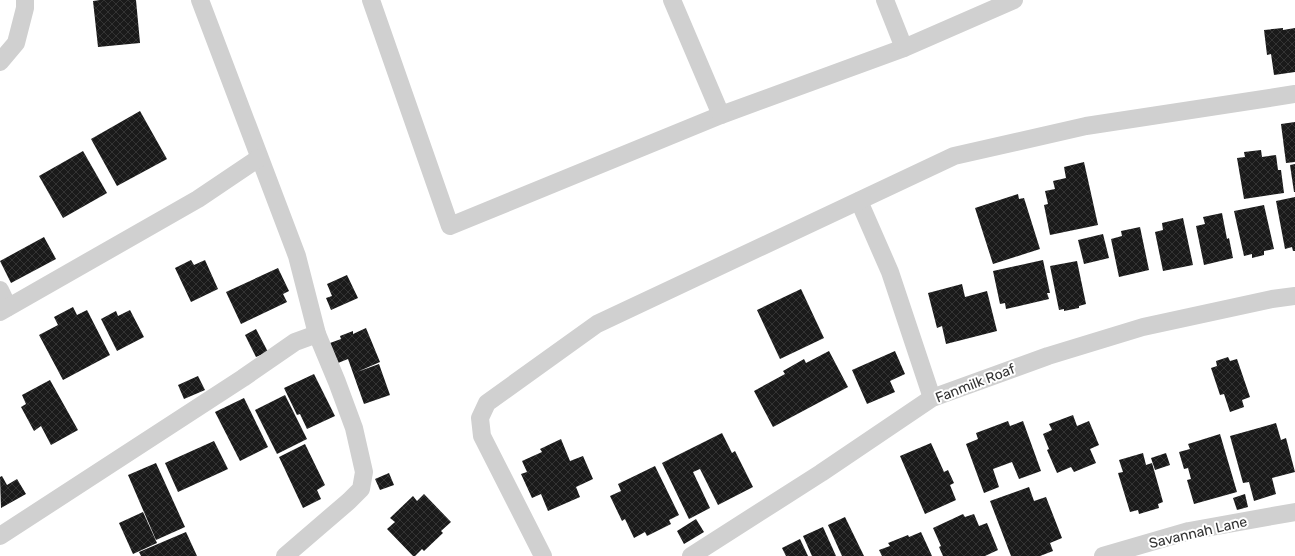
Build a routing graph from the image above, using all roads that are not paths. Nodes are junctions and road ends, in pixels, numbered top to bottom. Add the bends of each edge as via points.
1 (25, 0) edge
2 (200, 0) edge
3 (372, 0) edge
4 (672, 0) edge
5 (885, 0) edge
6 (1014, 0) edge
7 (904, 48) junction
8 (0, 62) edge
9 (1295, 94) edge
10 (721, 115) junction
11 (259, 158) junction
12 (859, 201) junction
13 (0, 290) edge
14 (1295, 296) edge
15 (4, 310) edge
16 (318, 334) junction
17 (932, 398) junction
18 (1295, 512) edge
19 (0, 536) edge
20 (285, 556) edge
21 (543, 556) edge
22 (691, 556) edge
23 (1103, 556) edge

1 - 8 street via 16,43
2 - 11 street
3 - 10 street via 450,226
4 - 10 street
5 - 7 street
6 - 7 street
7 - 10 street
9 - 12 street via 1086,126 954,156
11 - 15 street via 198,199
11 - 16 street via 297,256
12 - 17 street via 890,272
12 - 21 street via 597,324 487,404 480,418 482,436
13 - 15 street
14 - 17 street, Fanmilk Roaf via 1143,327 1048,356
16 - 19 street via 295,342
16 - 20 street via 354,428 364,472 361,489
17 - 22 street, Fanmilk Roaf
18 - 23 street, Savannah Lane via 1189,531

